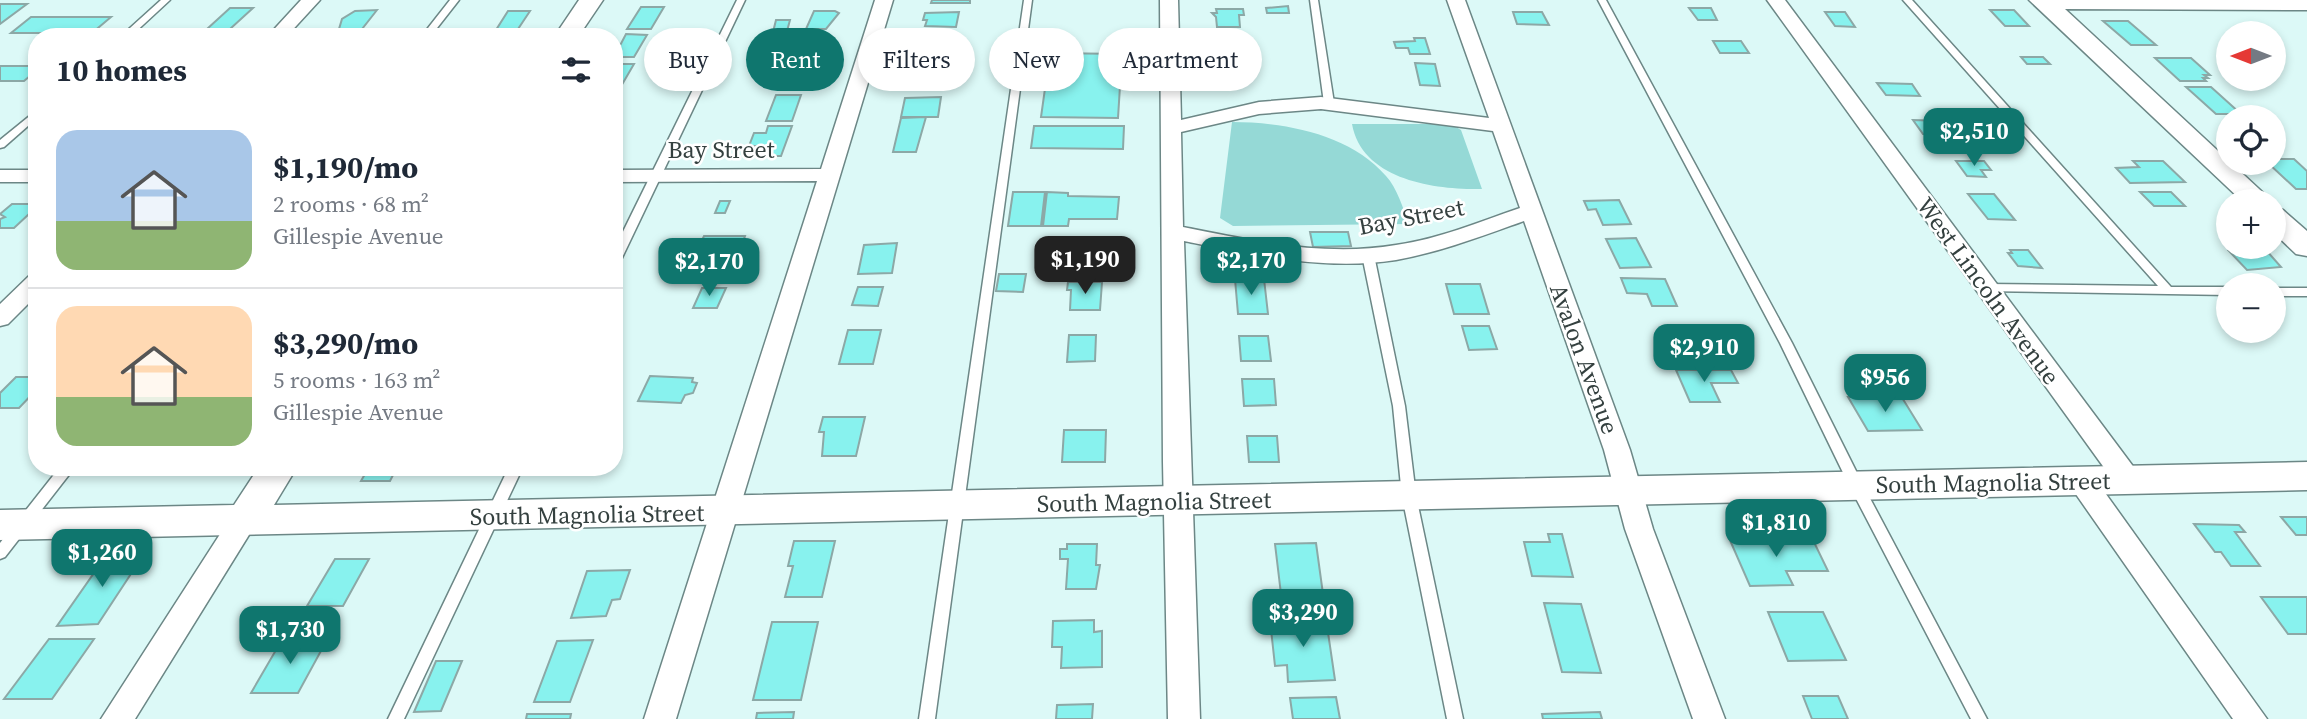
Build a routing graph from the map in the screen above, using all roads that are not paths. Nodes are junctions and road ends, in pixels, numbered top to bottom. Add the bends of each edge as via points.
1 (166, 0) edge
2 (311, 0) edge
3 (455, 0) edge
4 (591, 0) edge
5 (741, 0) edge
6 (884, 0) edge
7 (1028, 0) edge
8 (1169, 0) edge
9 (1314, 0) edge
10 (1456, 0) edge
11 (1602, 0) edge
12 (1776, 0) edge
13 (1907, 0) edge
14 (2042, 1) edge
15 (2307, 3) edge
16 (134, 28) edge
17 (285, 28) edge
18 (432, 28) edge
19 (572, 28) edge
20 (1329, 103) junction
21 (28, 121) edge
22 (1501, 126) junction
23 (1171, 128) junction
24 (0, 145) edge
25 (0, 176) edge
26 (28, 176) edge
27 (623, 176) edge
28 (656, 176) junction
29 (828, 176) junction
30 (2245, 189) edge
31 (1532, 211) junction
32 (2286, 228) edge
33 (1173, 232) junction
34 (623, 244) edge
35 (2307, 247) edge
36 (1368, 255) junction
37 (1985, 288) junction
38 (28, 290) edge
39 (2168, 290) junction
40 (2216, 291) edge
41 (2286, 292) edge
42 (2307, 292) edge
43 (0, 318) edge
44 (60, 476) edge
45 (273, 476) edge
46 (512, 476) edge
47 (2307, 476) edge
48 (2128, 480) junction
49 (2083, 483) junction
50 (1857, 487) junction
51 (1628, 492) junction
52 (1409, 496) junction
53 (1178, 501) junction
54 (955, 505) junction
55 (722, 512) junction
56 (492, 517) junction
57 (243, 522) junction
58 (8, 534) edge
59 (117, 719) edge
60 (396, 719) edge
61 (660, 719) edge
62 (927, 719) edge
63 (1184, 719) edge
64 (1455, 719) edge
65 (1709, 719) edge
66 (1979, 719) edge
67 (2251, 719) edge

1 - 16 lane
2 - 17 street
3 - 18 lane
4 - 19 street
5 - 28 lane
6 - 29 street
7 - 54 lane
8 - 23 street
9 - 20 lane
10 - 22 street, Avalon Avenue
11 - 50 lane via 1786,343
12 - 37 street, West Lincoln Avenue
13 - 39 lane
14 - 15 street
14 - 30 street
20 - 22 street
20 - 23 street via 1259,108
21 - 24 lane
22 - 31 street, Avalon Avenue
23 - 33 street
25 - 26 street
27 - 28 street, Bay Street
28 - 29 street, Bay Street
28 - 34 lane
29 - 55 street via 738,474
31 - 36 street, Bay Street via 1435,242
31 - 51 street, Avalon Avenue
32 - 35 street
33 - 36 street, Bay Street via 1267,251
33 - 53 street
36 - 52 lane via 1399,406
37 - 39 lane
37 - 48 street, West Lincoln Avenue
38 - 43 street
39 - 40 lane
41 - 42 lane
44 - 58 lane
45 - 57 street
46 - 56 lane
47 - 48 street, South Magnolia Street
48 - 49 street, South Magnolia Street
49 - 50 street, South Magnolia Street
49 - 67 street
50 - 51 street, South Magnolia Street
50 - 66 lane
51 - 52 street, South Magnolia Street
51 - 65 street, Avalon Avenue
52 - 53 street, South Magnolia Street
52 - 64 lane
53 - 54 street, South Magnolia Street
53 - 63 street
54 - 55 street, South Magnolia Street
54 - 62 lane
55 - 56 street, South Magnolia Street
55 - 61 street
56 - 57 street, South Magnolia Street
56 - 60 lane
57 - 58 street, South Magnolia Street
57 - 59 street

